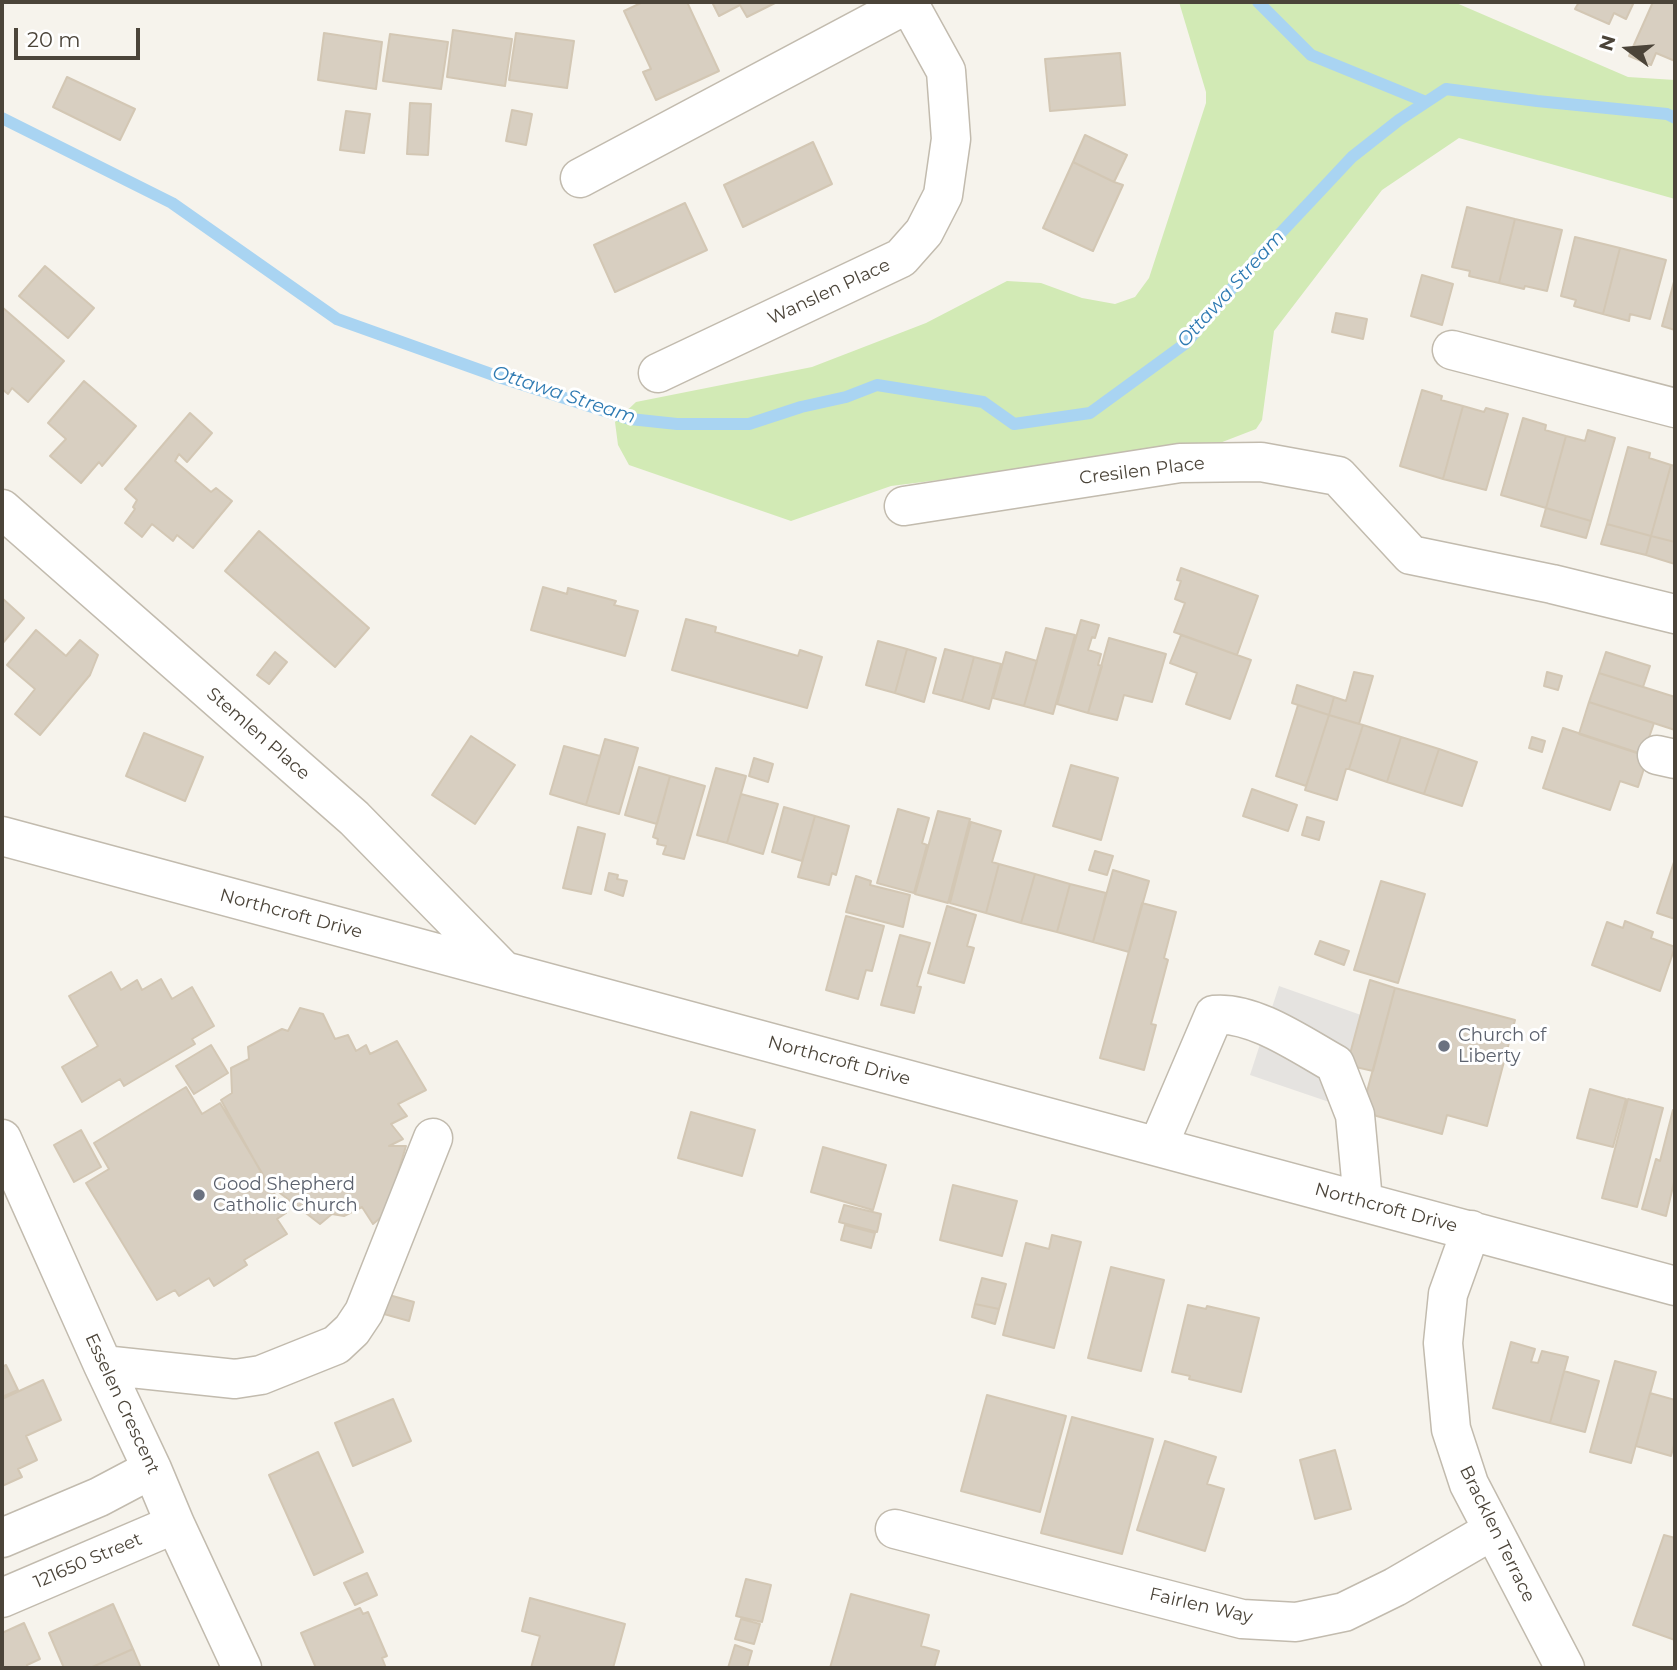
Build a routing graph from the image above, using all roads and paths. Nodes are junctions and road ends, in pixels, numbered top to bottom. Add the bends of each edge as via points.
1 (909, 2) edge
2 (580, 178) dead end
3 (1452, 350) dead end
4 (658, 373) dead end
5 (1675, 408) edge
6 (904, 506) dead end
7 (2, 509) edge
8 (1675, 614) edge
9 (2, 836) edge
10 (504, 971) junction
11 (433, 1138) dead end
12 (2, 1139) edge
13 (1158, 1146) junction
14 (1363, 1201) junction
15 (1471, 1230) junction
16 (1675, 1286) edge
17 (103, 1365) junction
18 (152, 1469) junction
19 (175, 1524) junction
20 (895, 1529) dead end
21 (1493, 1530) junction
22 (2, 1538) edge
23 (2, 1598) edge
24 (242, 1668) edge
25 (1565, 1668) edge

1 - 2 street, Wanslen Place
1 - 4 street, Wanslen Place via 946,71 951,139 943,195 924,232 901,258
3 - 5 street
6 - 8 street, Cresilen Place via 1180,463 1261,462 1338,476 1410,555
7 - 10 street, Stemlen Place via 354,818
9 - 10 street, Northcroft Drive
10 - 13 street, Northcroft Drive
11 - 17 street via 364,1312 336,1345 261,1375 235,1380
12 - 17 street, Esselen Crescent
13 - 14 street, Northcroft Drive
13 - 14 street via 1214,1015 1227,1013 1259,1023 1335,1063 1355,1115
14 - 15 street, Northcroft Drive
15 - 16 street, Northcroft Drive
15 - 21 street, Bracklen Terrace via 1448,1294 1443,1343 1451,1429 1469,1485
17 - 18 street, Esselen Crescent
18 - 19 street, Esselen Crescent
18 - 22 street
19 - 23 street, 121650 Street
19 - 24 street, Esselen Crescent
20 - 21 street, Fairlen Way via 1242,1619 1296,1622 1345,1612
21 - 25 street, Bracklen Terrace

